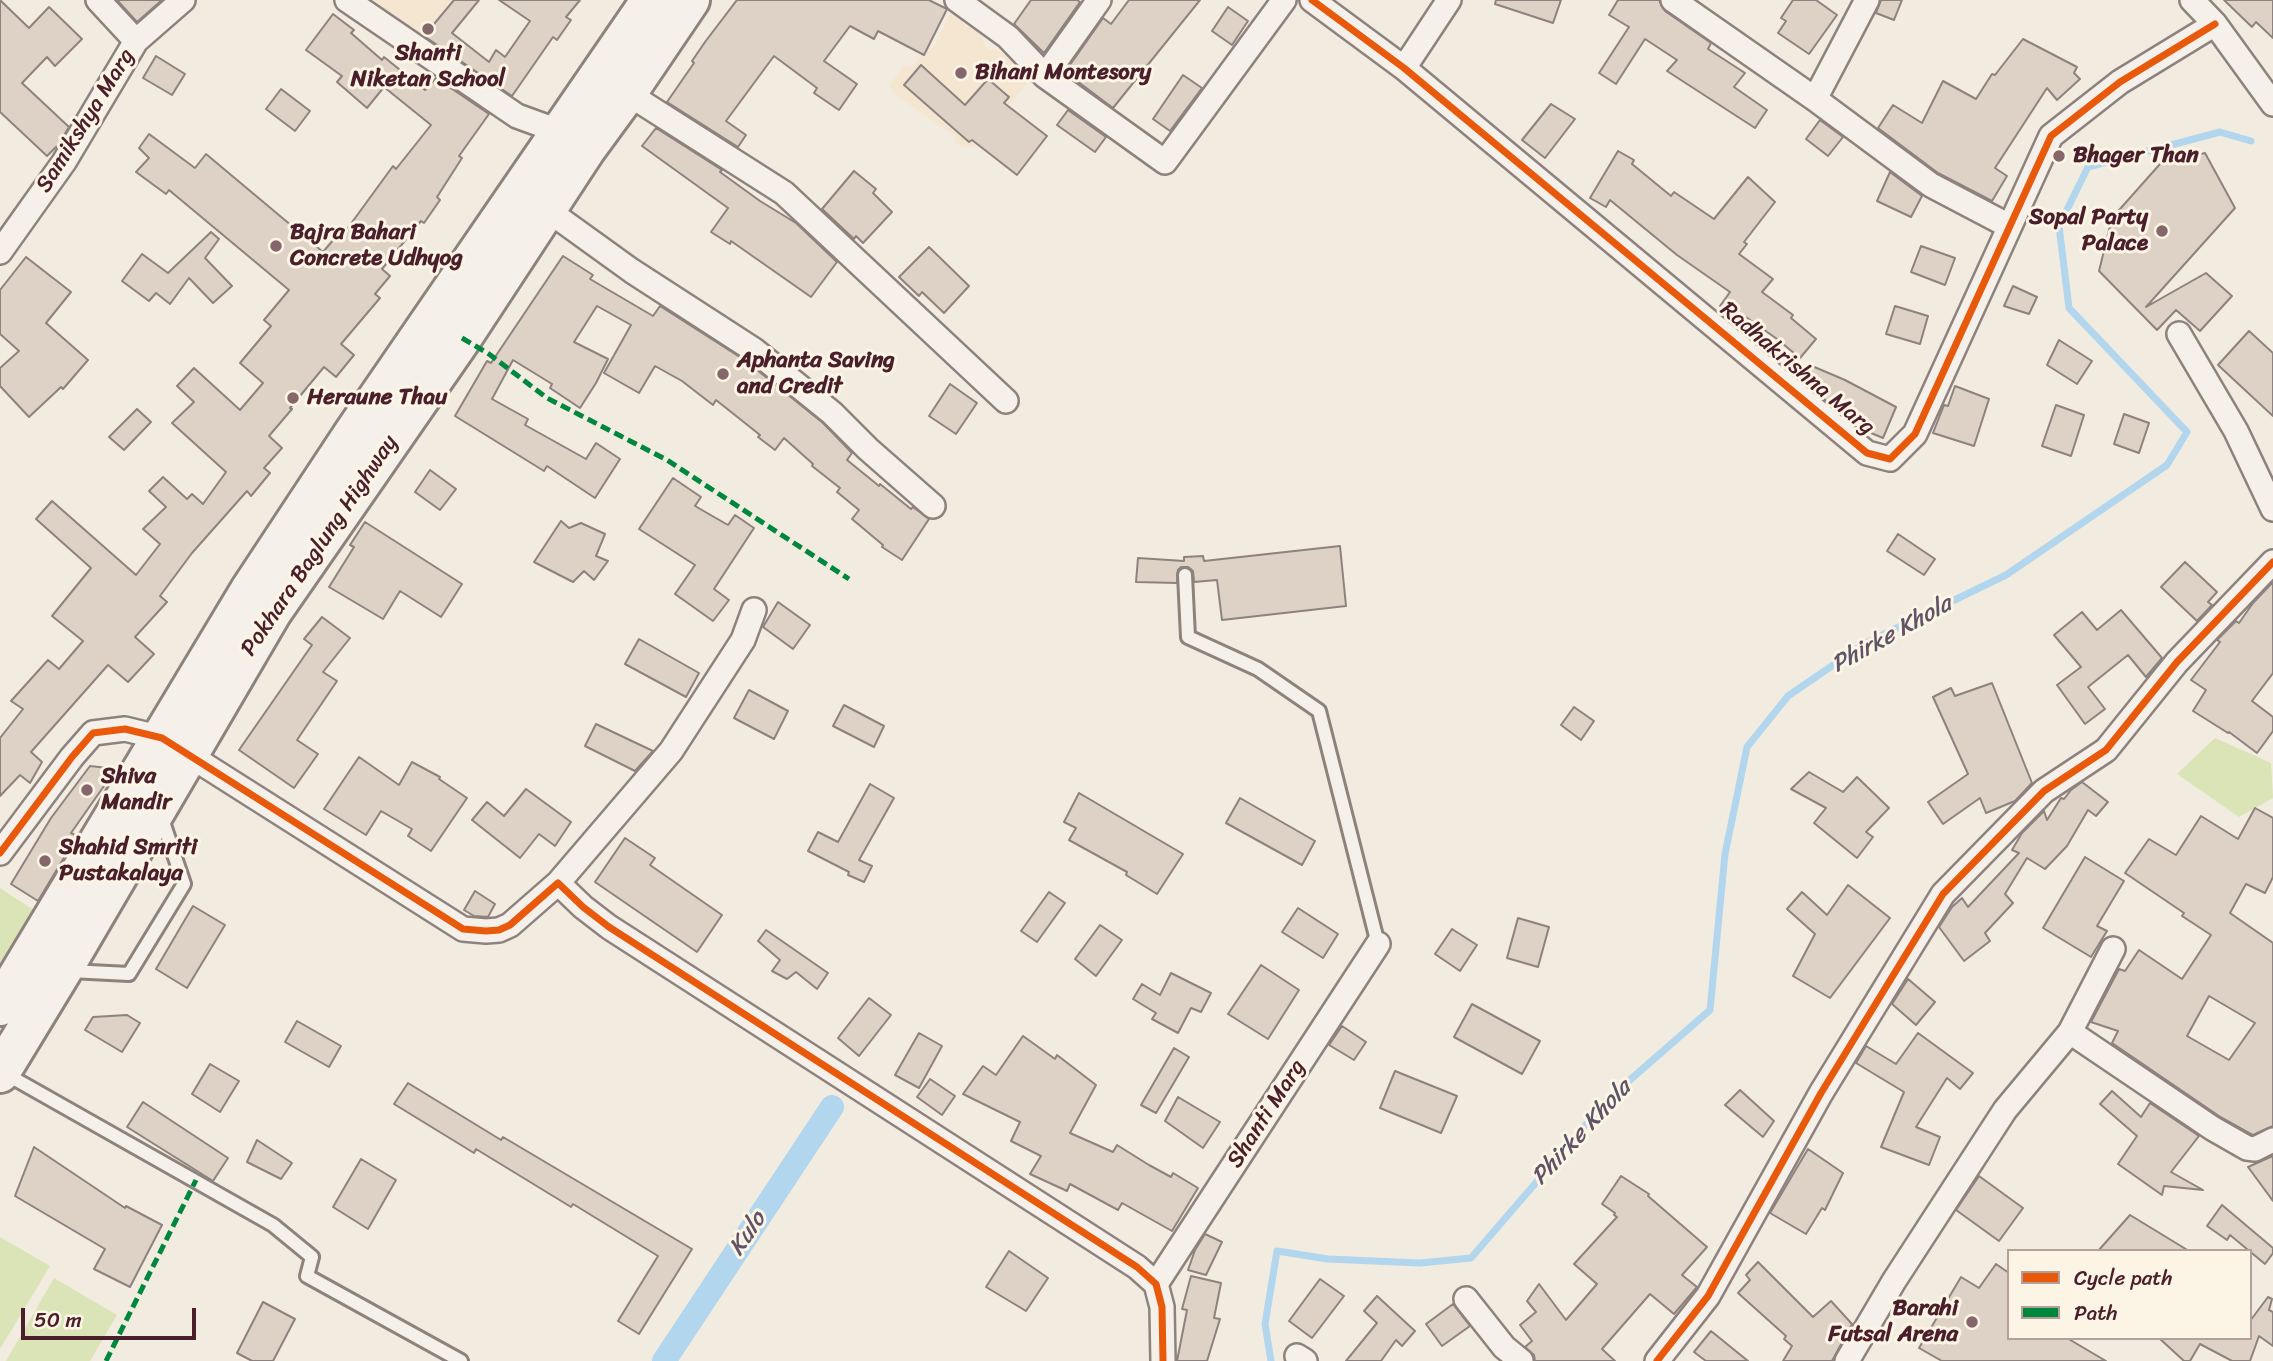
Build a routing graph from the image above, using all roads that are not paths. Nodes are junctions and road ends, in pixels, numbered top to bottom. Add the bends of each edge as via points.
1 (98, 0) edge
2 (183, 0) edge
3 (347, 0) edge
4 (651, 0) edge
5 (690, 0) edge
6 (957, 0) edge
7 (1099, 0) edge
8 (1284, 0) edge
9 (1312, 0) edge
10 (1449, 0) edge
11 (1674, 0) edge
12 (1867, 0) edge
13 (2192, 0) edge
14 (2215, 24) junction
15 (136, 41) junction
16 (1404, 68) junction
17 (1045, 76) junction
18 (627, 93) junction
19 (1815, 99) junction
20 (2273, 104) edge
21 (573, 141) junction
22 (546, 209) junction
23 (2009, 226) junction
24 (0, 252) edge
25 (2179, 334) dead end
26 (1006, 401) dead end
27 (933, 506) dead end
28 (2273, 509) edge
29 (2273, 562) edge
30 (1185, 575) dead end
31 (754, 610) dead end
32 (175, 746) junction
33 (157, 806) junction
34 (0, 853) edge
35 (558, 883) junction
36 (1378, 944) joint
37 (2113, 949) dead end
38 (62, 971) junction
39 (0, 1006) edge
40 (2070, 1032) junction
41 (1, 1071) edge
42 (2273, 1140) edge
43 (1156, 1284) junction
44 (1466, 1299) dead end
45 (461, 1361) edge
46 (1163, 1361) edge
47 (1521, 1361) edge
48 (1657, 1361) edge
49 (1847, 1361) edge

1 - 15 street
2 - 15 street, Samikshya Marg
3 - 21 street via 517,116
4 - 21 highway, Pokhara Baglung Highway
5 - 18 highway, Pokhara Baglung Highway
6 - 17 street via 1008,37
7 - 17 street
8 - 17 street via 1165,162
9 - 16 street, Radhakrishna Marg
10 - 16 street
11 - 19 street
12 - 19 street
13 - 14 street
14 - 20 street
14 - 23 street, Radhakrishna Marg via 2120,82 2051,136
15 - 24 street, Samikshya Marg via 64,162
16 - 23 street, Radhakrishna Marg via 1867,453 1890,459 1915,434
18 - 21 highway, Pokhara Baglung Highway
18 - 26 street via 784,193
19 - 23 street via 1931,186
21 - 22 highway, Pokhara Baglung Highway
21 - 32 highway, Pokhara Baglung Highway via 355,432 265,567
22 - 27 street via 754,350 832,413
22 - 32 highway, Pokhara Baglung Highway via 462,338
25 - 28 street via 2236,431
29 - 48 street via 2177,662 2106,750 2044,791 1942,894 1821,1093 1708,1296
30 - 36 lane via 1188,637 1258,669 1318,711
31 - 35 street via 743,640 671,751
32 - 33 highway, Pokhara Baglung Highway
32 - 34 street via 125,729 93,733
32 - 35 street via 463,929 499,930 510,925
32 - 39 highway, Pokhara Baglung Highway
33 - 38 highway, Pokhara Baglung Highway
33 - 38 lane via 184,884 129,974
35 - 43 street via 608,927 1109,1247
36 - 43 street, Shanti Marg
37 - 40 street
38 - 41 highway, Pokhara Baglung Highway
40 - 42 street via 2247,1148
40 - 49 street via 2005,1110
41 - 45 lane via 273,1225 312,1257 307,1276
43 - 46 street via 1162,1307
44 - 47 street

